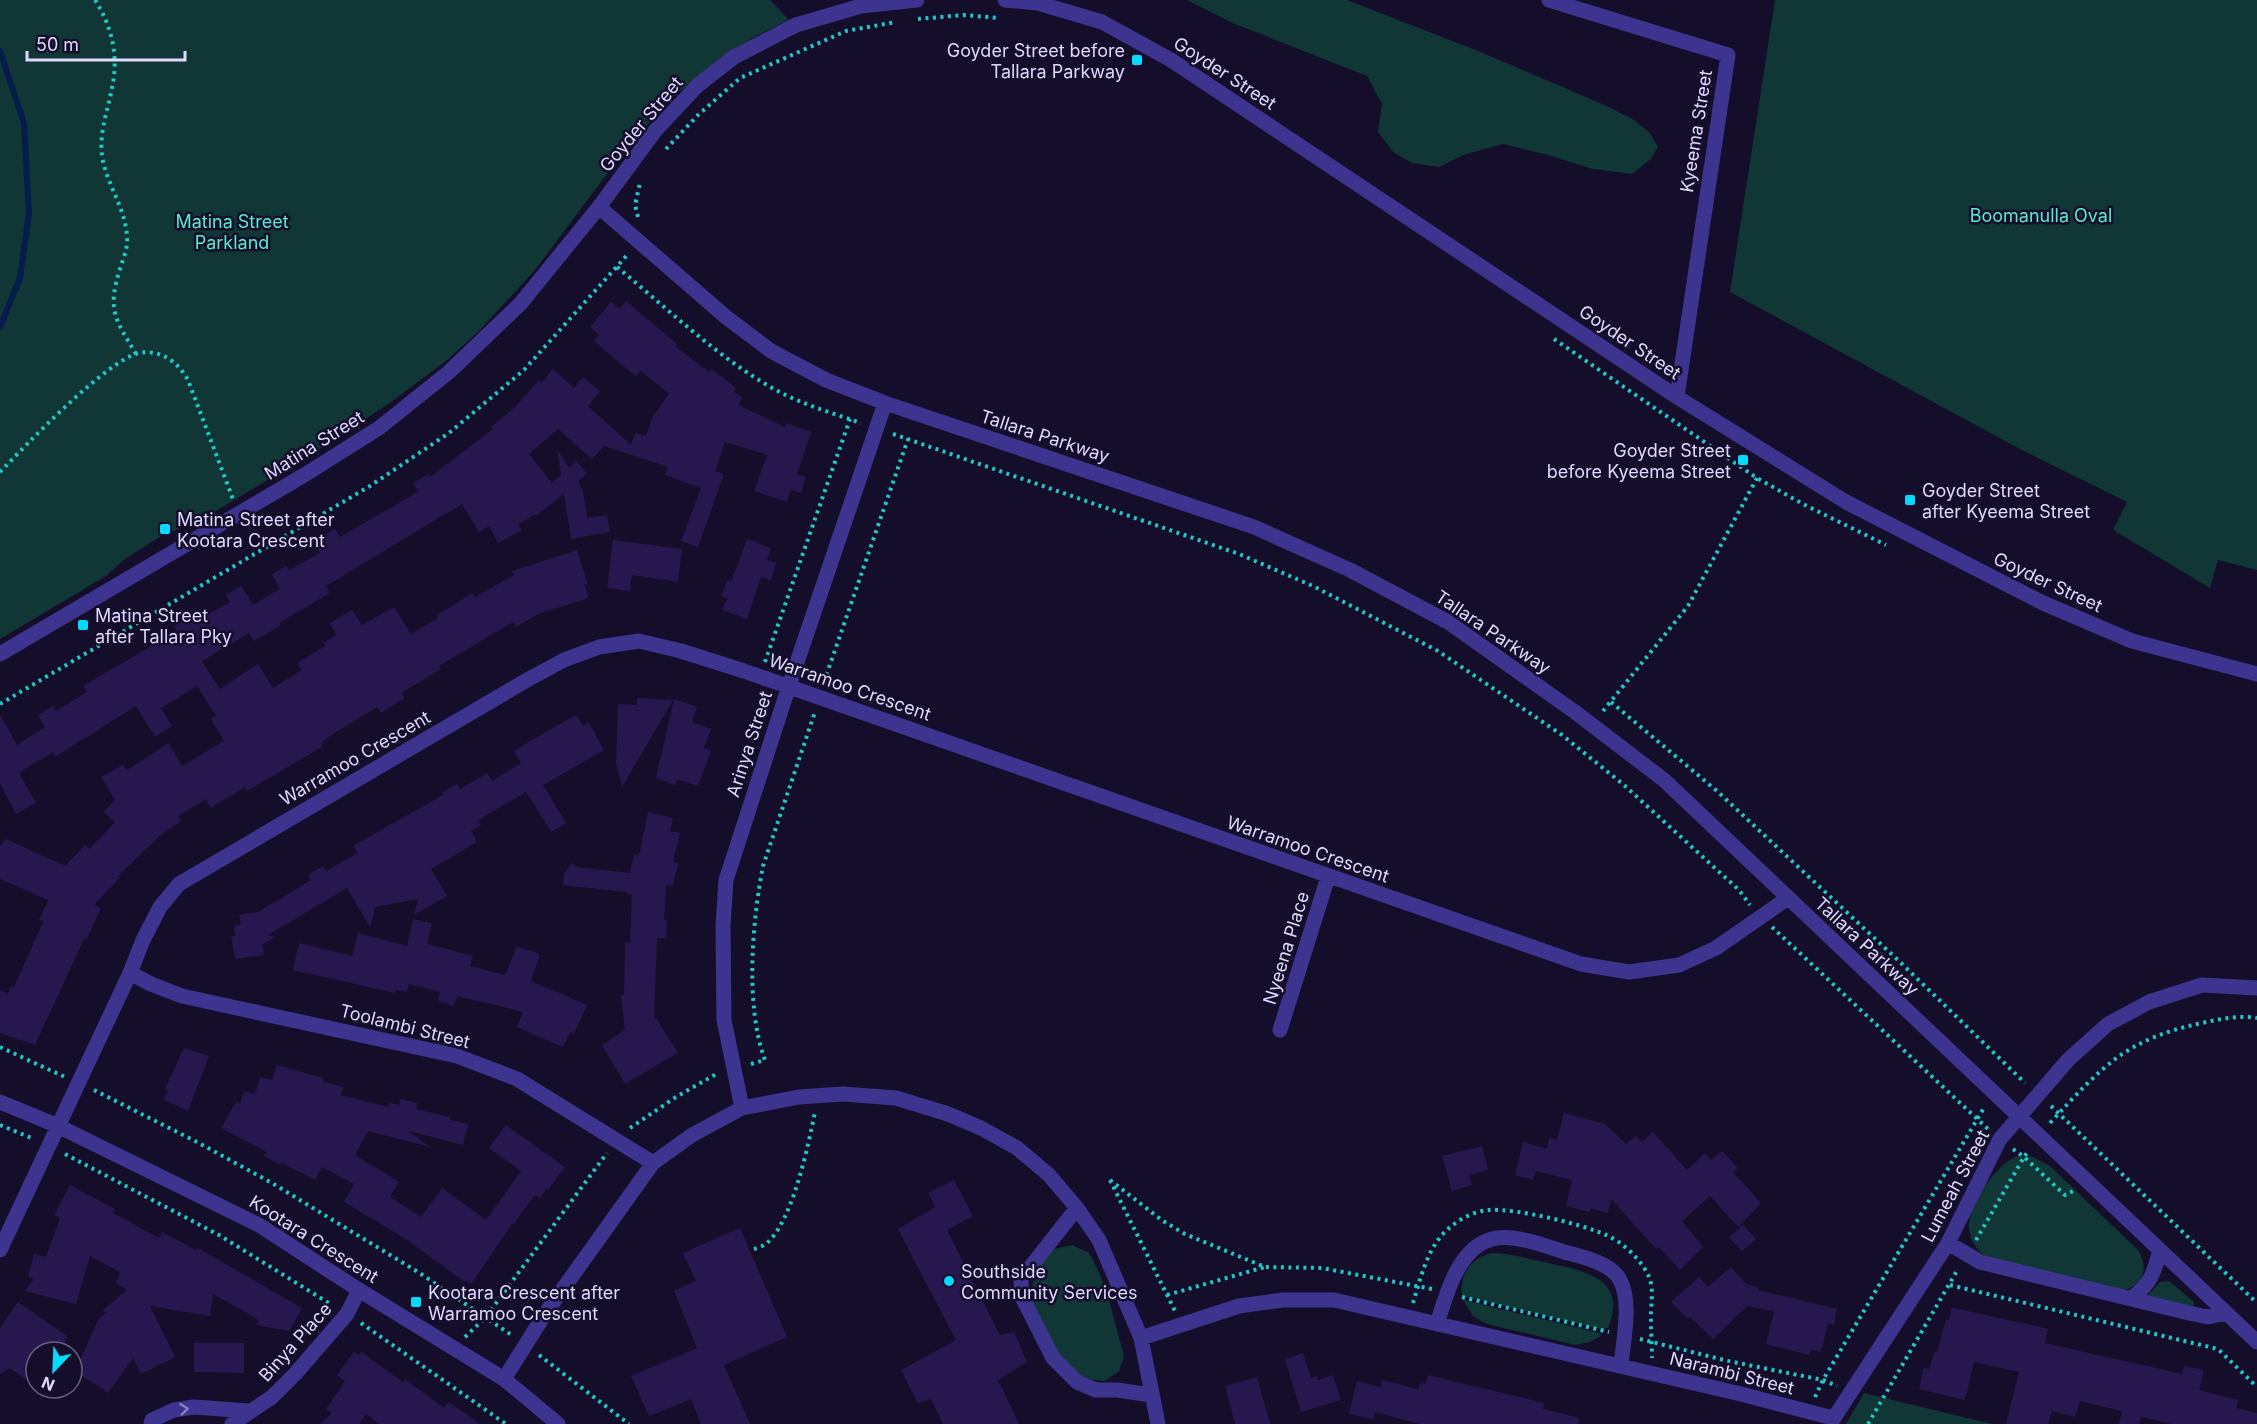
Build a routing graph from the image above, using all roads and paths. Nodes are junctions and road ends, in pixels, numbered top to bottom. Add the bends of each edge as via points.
1 (95, 0) edge
2 (917, 0) edge
3 (1005, 0) edge
4 (1550, 0) edge
5 (1004, 18) dead end
6 (915, 20) dead end
7 (903, 21) dead end
8 (663, 152) dead end
9 (641, 182) dead end
10 (599, 207) junction
11 (639, 241) junction
12 (617, 267) junction
13 (1544, 333) dead end
14 (137, 354) junction
15 (1677, 397) junction
16 (885, 403) junction
17 (850, 419) junction
18 (877, 428) junction
19 (908, 439) junction
20 (0, 472) edge
21 (238, 514) junction
22 (0, 654) edge
23 (2257, 674) edge
24 (759, 676) junction
25 (789, 686) junction
26 (820, 697) junction
27 (0, 704) edge
28 (1328, 877) junction
29 (1788, 898) junction
30 (1760, 918) junction
31 (130, 972) junction
32 (2257, 988) edge
33 (2257, 1018) edge
34 (1280, 1030) dead end
35 (0, 1047) edge
36 (733, 1069) junction
37 (78, 1083) junction
38 (1993, 1092) junction
39 (2037, 1095) junction
40 (815, 1096) junction
41 (0, 1102) edge
42 (742, 1108) junction
43 (2059, 1113) junction
44 (2019, 1117) junction
45 (1977, 1119) junction
46 (0, 1125) edge
47 (58, 1126) junction
48 (2039, 1135) junction
49 (2000, 1139) junction
50 (615, 1140) junction
51 (49, 1145) junction
52 (2024, 1157) junction
53 (653, 1162) junction
54 (2089, 1183) junction
55 (1077, 1208) junction
56 (1948, 1243) junction
57 (754, 1249) dead end
58 (0, 1250) edge
59 (2160, 1250) junction
60 (1967, 1255) junction
61 (1265, 1267) junction
62 (1950, 1285) junction
63 (359, 1290) junction
64 (1446, 1292) junction
65 (1167, 1295) junction
66 (2132, 1298) junction
67 (2257, 1303) edge
68 (2226, 1313) junction
69 (347, 1314) junction
70 (485, 1318) junction
71 (1182, 1324) junction
72 (1437, 1324) junction
73 (1624, 1335) junction
74 (1141, 1338) junction
75 (2257, 1342) edge
76 (526, 1344) junction
77 (454, 1348) junction
78 (1621, 1366) junction
79 (504, 1379) junction
80 (1822, 1380) junction
81 (2257, 1387) edge
82 (1852, 1391) junction
83 (1151, 1395) junction
84 (249, 1411) junction
85 (1808, 1412) junction
86 (1831, 1421) edge
87 (151, 1424) edge
88 (232, 1424) edge
89 (506, 1424) edge
90 (558, 1424) edge
91 (629, 1424) edge
92 (1158, 1424) edge
93 (1868, 1424) edge

1 - 14 path via 110,31 114,55 102,155 124,215 127,238 113,293 113,309
2 - 10 street, Goyder Street via 861,6 796,25 734,57 698,86 656,131
3 - 15 street, Goyder Street via 1038,3 1102,22 1171,60
4 - 15 street, Kyeema Street via 1728,55
5 - 6 path via 963,15
7 - 8 path via 846,31 740,78
9 - 11 path via 635,205 647,230
10 - 11 street, Tallara Parkway
10 - 21 street, Matina Street via 521,303 449,372 379,428
11 - 12 path
11 - 16 street, Tallara Parkway via 771,351 826,380
12 - 17 path via 752,376 803,403
12 - 27 path via 524,370 449,433 370,486
13 - 39 path via 1757,478 1688,606 1611,702 1717,791
14 - 20 path via 100,377
14 - 21 path via 169,358 186,376
15 - 23 street, Goyder Street via 1846,502 2043,603 2132,641
16 - 18 street, Arinya Street
16 - 29 street, Tallara Parkway via 1254,527 1350,570 1448,622 1664,780
17 - 18 path
17 - 24 path
18 - 19 path
18 - 25 street, Arinya Street
19 - 26 path
19 - 30 path via 1239,554 1313,586 1438,651 1562,735 1624,785 1739,890
21 - 22 street, Matina Street
24 - 25 street, Warramoo Crescent
24 - 31 street, Warramoo Crescent via 639,641 599,647 564,660 179,884 160,907
25 - 26 street, Warramoo Crescent
25 - 36 street, Arinya Street via 726,880 724,1009
26 - 28 street, Warramoo Crescent
26 - 36 path via 758,891 753,984 758,1041 765,1060
28 - 30 street, Warramoo Crescent via 1581,964 1629,972 1679,965 1716,948
28 - 34 street, Nyeena Place
29 - 30 street, Warramoo Crescent
29 - 38 street, Tallara Parkway
30 - 45 path
31 - 37 street, Warramoo Crescent
31 - 50 street, Toolambi Street via 182,996 457,1056 517,1079
32 - 39 street, Lumeah Street via 2202,984 2149,1002 2108,1024
33 - 43 path via 2224,1018 2197,1024 2133,1046 2084,1085
35 - 37 path
36 - 42 street, Arinya Street
36 - 50 path via 684,1092
37 - 47 street, Warramoo Crescent
37 - 70 path via 272,1183
38 - 44 street, Tallara Parkway
38 - 45 path
39 - 43 path
39 - 44 street, Lumeah Street
40 - 42 street
40 - 55 street via 896,1098 981,1128 1017,1148 1049,1175
40 - 57 path via 805,1164 790,1202 777,1230 766,1244
41 - 47 street, Kootara Crescent
42 - 53 street
43 - 48 path
43 - 67 path
44 - 48 street, Tallara Parkway
44 - 49 street, Lumeah Street
45 - 49 path
45 - 80 path
46 - 51 path
47 - 51 street, Warramoo Crescent
47 - 63 street, Kootara Crescent via 259,1225
48 - 52 path
48 - 54 street, Tallara Parkway
49 - 52 path
49 - 56 street, Lumeah Street
50 - 53 street, Toolambi Street
50 - 70 path
51 - 58 street, Warramoo Crescent
51 - 69 path via 219,1235
52 - 54 path via 2065,1195
52 - 60 path
53 - 76 street
54 - 59 street, Tallara Parkway
55 - 74 street via 1099,1240
55 - 83 street via 1021,1280 1022,1297 1053,1358 1077,1382 1096,1390
56 - 60 street
56 - 82 street, Lumeah Street
59 - 66 street via 2146,1287
59 - 68 street, Tallara Parkway
60 - 62 path
60 - 66 street via 1980,1262
61 - 64 path via 1322,1268
61 - 65 path
61 - 65 path via 1185,1234 1110,1180
62 - 81 path via 2218,1349
62 - 93 path
63 - 69 street, Binya Place
63 - 77 street, Kootara Crescent
64 - 72 street
64 - 73 path
64 - 73 street via 1456,1269 1473,1250 1492,1239 1517,1239 1599,1262 1620,1279 1626,1307
65 - 71 path
66 - 68 street via 2208,1317
68 - 75 street, Tallara Parkway
69 - 84 street, Binya Place via 272,1397
69 - 89 path
70 - 76 path
70 - 77 path
71 - 72 street, Narambi Street via 1239,1306 1283,1300 1334,1300
71 - 74 street, Narambi Street
72 - 78 street, Narambi Street
73 - 78 street
73 - 80 path
74 - 83 street
76 - 79 street
76 - 91 path
77 - 79 street, Kootara Crescent
78 - 85 street, Narambi Street
79 - 90 street, Kootara Crescent
80 - 82 path
80 - 85 path
82 - 86 street, Lumeah Street
83 - 92 street
87 -> 84 street via 174,1410 194,1407
84 - 88 street, Binya Place
85 - 86 street, Narambi Street

